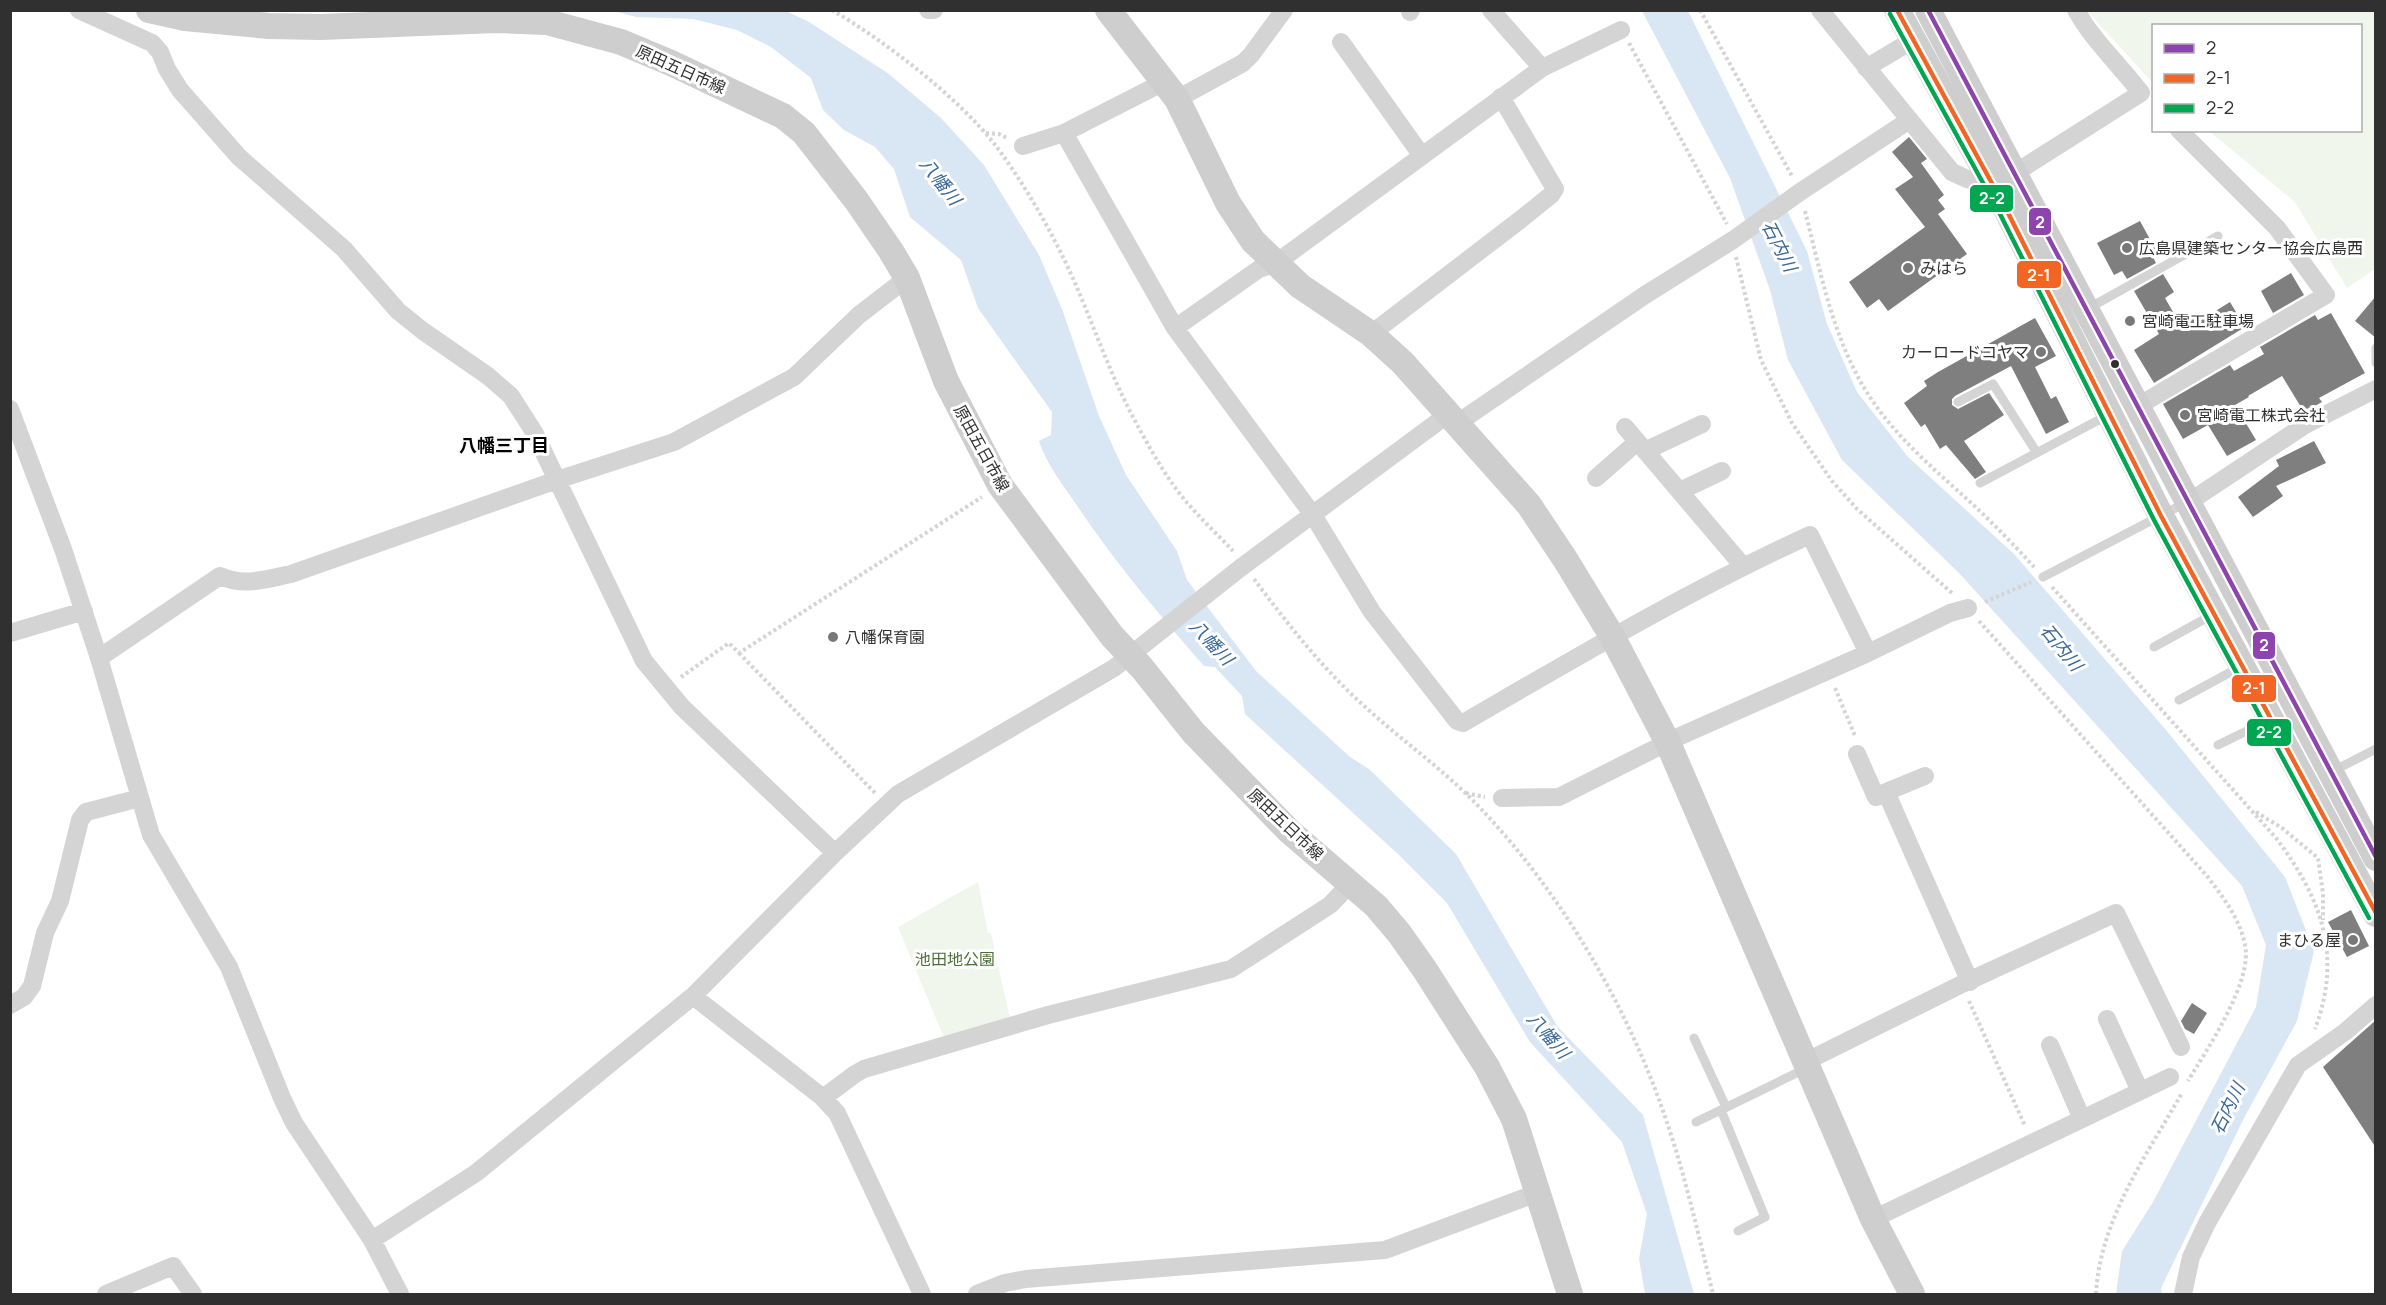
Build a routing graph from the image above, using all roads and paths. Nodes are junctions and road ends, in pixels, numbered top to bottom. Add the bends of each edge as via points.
1 (79, 10) edge
2 (149, 10) edge
3 (832, 10) edge
4 (928, 10) edge
5 (934, 10) edge
6 (1108, 10) edge
7 (1284, 10) edge
8 (1491, 10) edge
9 (1700, 10) edge
10 (1820, 10) edge
11 (1897, 10) edge
12 (1928, 10) edge
13 (2076, 10) edge
14 (1621, 30) joint
15 (1913, 40) junction
16 (1341, 42) dead end
17 (1542, 68) junction
18 (1866, 68) junction
19 (1170, 90) junction
20 (1501, 98) junction
21 (2147, 99) edge
22 (1908, 122) junction
23 (2181, 132) edge
24 (1064, 133) junction
25 (1023, 146) dead end
26 (1422, 156) junction
27 (2004, 179) junction
28 (1800, 192) junction
29 (2218, 236) dead end
30 (1737, 237) junction
31 (1276, 263) junction
32 (907, 278) junction
33 (2087, 309) junction
34 (1175, 328) junction
35 (1371, 334) junction
36 (2376, 348) edge
37 (2376, 363) edge
38 (2376, 389) edge
39 (1958, 402) dead end
40 (2138, 406) junction
41 (10, 410) edge
42 (2110, 413) junction
43 (1447, 415) junction
44 (1702, 424) dead end
45 (1625, 427) dead end
46 (1641, 447) junction
47 (2037, 453) junction
48 (1722, 471) dead end
49 (1596, 478) dead end
50 (557, 480) junction
51 (1980, 483) dead end
52 (1000, 485) junction
53 (1680, 491) junction
54 (2189, 502) junction
55 (1313, 515) junction
56 (2162, 516) junction
57 (1743, 566) junction
58 (1243, 567) junction
59 (2040, 578) junction
60 (1972, 607) junction
61 (84, 612) junction
62 (2215, 614) junction
63 (10, 633) edge
64 (1612, 636) junction
65 (2154, 646) dead end
66 (1134, 652) junction
67 (738, 653) junction
68 (1868, 654) junction
69 (99, 658) junction
70 (2243, 666) junction
71 (1828, 672) junction
72 (666, 688) junction
73 (2179, 700) dead end
74 (2271, 719) junction
75 (1668, 743) junction
76 (2218, 745) dead end
77 (1857, 746) joint
78 (2376, 749) edge
79 (2331, 772) junction
80 (1925, 776) dead end
81 (1886, 792) junction
82 (140, 798) junction
83 (1502, 798) dead end
84 (885, 804) junction
85 (2251, 809) junction
86 (835, 853) junction
87 (2376, 858) edge
88 (1351, 883) junction
89 (2376, 914) edge
90 (2323, 924) junction
91 (1966, 983) junction
92 (693, 996) junction
93 (10, 1005) edge
94 (2376, 1005) edge
95 (2107, 1019) dead end
96 (1694, 1038) dead end
97 (2050, 1045) dead end
98 (2181, 1047) dead end
99 (1807, 1064) junction
100 (2298, 1065) junction
101 (2170, 1077) dead end
102 (2140, 1091) junction
103 (823, 1098) junction
104 (1724, 1108) junction
105 (2082, 1119) junction
106 (1696, 1122) dead end
107 (2032, 1143) junction
108 (1537, 1193) junction
109 (1873, 1219) junction
110 (1738, 1231) dead end
111 (372, 1240) junction
112 (106, 1294) edge
113 (193, 1294) edge
114 (400, 1294) edge
115 (922, 1294) edge
116 (977, 1294) edge
117 (1570, 1294) edge
118 (1713, 1294) edge
119 (1912, 1294) edge
120 (2183, 1294) edge

1 - 50 street via 152,44 180,90 240,157 344,249 398,311 511,396
2 - 32 main road, 原田五日市線 via 185,18 269,26 547,22 621,42 720,84 783,116 804,133 856,200
3 - 58 path via 908,62 997,148 1063,258 1133,417 1169,478
4 - 5 street
6 - 19 main road
7 - 19 street via 1243,63
8 - 17 street
9 - 28 path
10 - 18 street
11 - 15 main road
12 - 27 main road
13 - 21 street via 2090,34
14 - 17 street
14 - 30 path
15 - 18 street
15 - 27 main road
16 - 26 street
17 - 20 street
18 - 22 street
19 - 24 street
19 - 31 main road via 1228,203 1253,242
20 - 26 street
20 - 35 street via 1555,189
21 - 27 street
22 - 27 street via 1952,172 1967,179
22 - 28 street
23 - 40 street via 2277,228 2326,295
24 - 25 street
24 - 34 street
26 - 31 street
27 - 33 main road
27 - 42 main road
28 - 30 street
28 - 59 path via 1845,352 1870,397 1921,458 2006,536
29 - 33 lane
30 - 43 street via 1462,420
30 - 60 path via 1761,360 1792,423 1832,481 1857,509
31 - 34 street via 1259,269
31 - 35 main road via 1300,286
32 - 50 street via 859,315 784,384 674,442
32 - 52 main road, 原田五日市線 via 946,381
33 - 40 main road
34 - 55 street
35 - 43 main road via 1403,363
36 - 37 lane
38 - 54 street via 2305,424
39 - 47 lane via 1993,384
40 - 54 main road
41 - 61 street
42 - 47 lane
42 - 56 main road
43 - 55 street
43 - 64 main road via 1529,505
44 - 46 street
45 - 46 street
46 - 49 street
46 - 53 street
47 - 51 lane
48 - 53 street
50 - 69 street via 291,574 234,582 220,576
50 - 72 street via 644,661
52 - 66 main road, 原田五日市線 via 1112,636
52 - 67 path
53 - 57 street
54 - 56 lane
54 - 79 main road
55 - 58 street
55 - 64 street via 1372,612 1457,721 1463,723
56 - 59 lane
56 - 62 main road
57 - 64 street
57 - 68 street via 1810,536
58 - 66 street
58 - 118 path via 1334,677 1482,809 1547,889 1635,1038 1663,1111
59 - 60 path
59 - 85 path
60 - 68 street via 1950,613
61 - 63 street
61 - 69 street
62 - 65 lane
62 - 70 main road
64 - 75 main road
66 - 84 street via 1114,668
66 - 88 main road, 原田五日市線 via 1209,748 1289,831
67 - 72 path via 729,643
67 - 84 path
68 - 71 street
69 - 82 street
70 - 73 lane
70 - 74 main road
71 - 75 street
71 - 77 path
72 - 86 street
74 - 76 lane
74 - 89 main road
75 - 83 street via 1559,796
75 - 99 main road
77 - 81 street via 1876,796
78 - 79 lane
79 - 87 main road
80 - 81 street
81 - 91 street
82 - 93 street via 86,812 80,820 60,901 45,933 32,986 24,998
82 - 111 street via 157,849 229,967 294,1123
84 - 86 street
85 - 90 path via 2299,869
85 - 90 path via 2318,858
86 - 92 street
88 - 103 street via 1330,905 1231,969 1048,1015 864,1069
88 - 108 main road, 原田五日市線 via 1399,933 1487,1067 1514,1119
90 - 100 path via 2327,961 2324,1002
91 - 98 street via 2116,913
91 - 99 street
91 - 107 path
92 - 103 street
92 - 111 street via 476,1173
94 - 100 street
95 - 102 street
96 - 104 lane
97 - 105 street
99 - 104 lane
99 - 109 main road
100 - 120 street via 2207,1223 2191,1257
101 - 102 street
102 - 105 street
103 - 115 street via 837,1113
104 - 106 lane
104 - 110 lane via 1765,1216
105 - 107 street
107 - 109 street
108 - 116 street via 1384,1250 1026,1279
108 - 117 main road, 原田五日市線
109 - 119 main road
111 - 114 street
112 - 113 street via 173,1266

